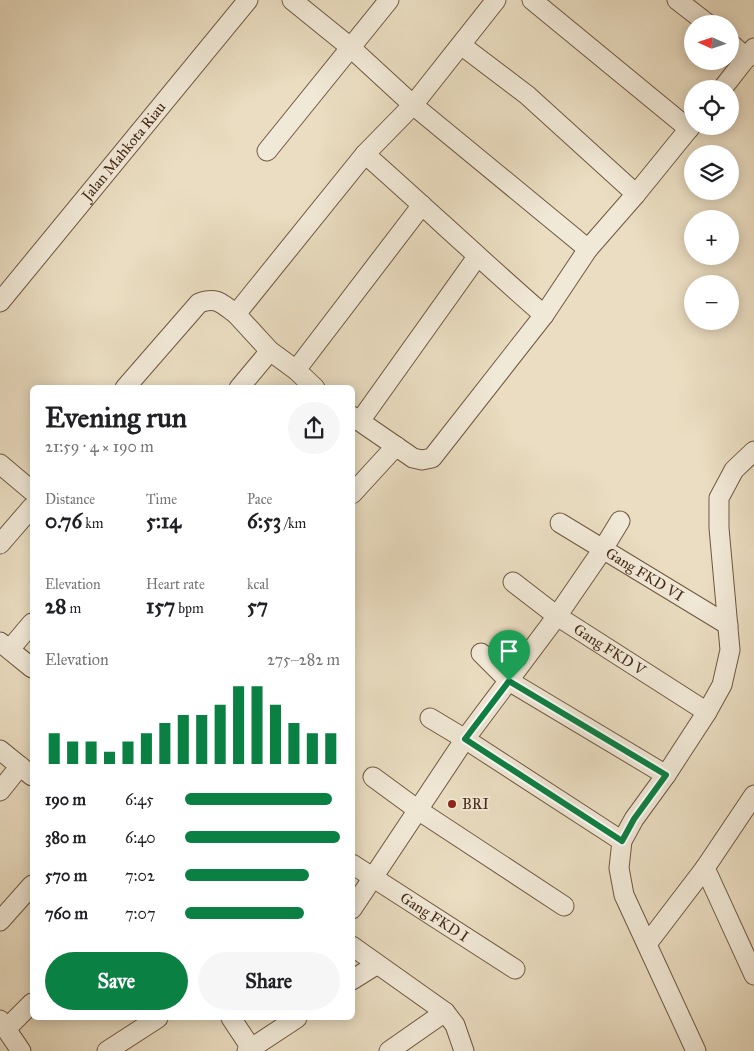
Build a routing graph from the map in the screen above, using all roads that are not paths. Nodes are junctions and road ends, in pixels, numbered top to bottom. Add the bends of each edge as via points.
1 (248, 0) edge
2 (292, 0) edge
3 (389, 0) edge
4 (496, 0) edge
5 (532, 0) edge
6 (677, 0) edge
7 (696, 15) edge
8 (461, 45) junction
9 (350, 47) junction
10 (739, 47) edge
11 (751, 53) edge
12 (729, 80) edge
13 (413, 105) junction
14 (684, 121) edge
15 (684, 135) edge
16 (266, 151) dead end
17 (364, 154) junction
18 (636, 194) junction
19 (422, 205) junction
20 (588, 249) junction
21 (477, 257) junction
22 (0, 302) edge
23 (236, 314) junction
24 (544, 315) junction
25 (270, 351) junction
26 (296, 370) junction
27 (128, 385) edge
28 (242, 385) edge
29 (313, 385) edge
30 (356, 419) edge
31 (396, 446) junction
32 (754, 451) edge
33 (0, 464) edge
34 (30, 489) edge
35 (355, 491) edge
36 (30, 509) edge
37 (620, 521) dead end
38 (560, 523) dead end
39 (0, 544) edge
40 (603, 549) junction
41 (513, 582) dead end
42 (557, 616) junction
43 (30, 625) edge
44 (728, 625) junction
45 (5, 645) edge
46 (481, 653) dead end
47 (30, 666) edge
48 (509, 681) junction
49 (707, 712) junction
50 (430, 718) dead end
51 (465, 739) junction
52 (0, 750) edge
53 (26, 771) edge
54 (666, 775) junction
55 (373, 777) dead end
56 (0, 791) edge
57 (754, 795) edge
58 (418, 810) junction
59 (622, 841) junction
60 (355, 866) edge
61 (705, 868) junction
62 (373, 878) junction
63 (30, 887) edge
64 (355, 905) edge
65 (564, 906) dead end
66 (0, 921) edge
67 (647, 944) junction
68 (355, 948) edge
69 (376, 964) junction
70 (515, 969) dead end
71 (754, 975) edge
72 (355, 978) edge
73 (30, 1004) edge
74 (446, 1012) junction
75 (155, 1020) edge
76 (232, 1020) edge
77 (294, 1020) edge
78 (3, 1024) edge
79 (250, 1050) edge
80 (21, 1051) edge
81 (106, 1051) edge
82 (389, 1051) edge
83 (464, 1051) edge
84 (696, 1051) edge

1 - 22 street, Jalan Mahkota Riau
2 - 9 street
3 - 9 street
4 - 8 street
5 - 14 street
6 - 7 street
8 - 13 street
8 - 18 street via 527,95
9 - 13 street
9 - 16 street
10 - 11 street
11 - 12 street
13 - 17 street
13 - 20 street
15 - 18 street
17 - 19 street
17 - 23 street
18 - 20 street
19 - 21 street
19 - 26 street
20 - 24 street
21 - 24 street
21 - 30 street
23 - 25 street
23 - 27 street via 219,301 209,299 199,303
24 - 31 street via 432,458 413,458
25 - 26 street
25 - 28 street
26 - 29 street
30 - 31 street
31 - 35 street
32 - 44 street via 734,470 719,498
33 - 34 street
36 - 39 street
37 - 40 street
38 - 40 street, Gang FKD VI
40 - 42 street
40 - 44 street, Gang FKD VI
41 - 42 street, Gang FKD V
42 - 48 street
42 - 49 street, Gang FKD V
43 - 45 street
44 - 49 street via 730,650 722,685
45 - 47 street
46 - 48 street
48 - 51 street
48 - 54 street
49 - 54 street
50 - 51 street
51 - 58 street
51 - 59 street
52 - 53 street
53 - 56 street
54 - 59 street
55 - 58 street
57 - 61 street
58 - 62 street
58 - 65 street
59 - 67 street via 619,868 624,895
60 - 62 street, Gang FKD I
61 - 67 street
61 - 71 street
62 - 64 street
62 - 70 street, Gang FKD I
63 - 66 street
67 - 84 street
68 - 69 street
69 - 72 street
69 - 74 street
73 - 78 street
74 - 82 street
74 - 83 street via 455,1025
75 - 81 street
76 - 79 street
77 - 79 street
78 - 80 street

